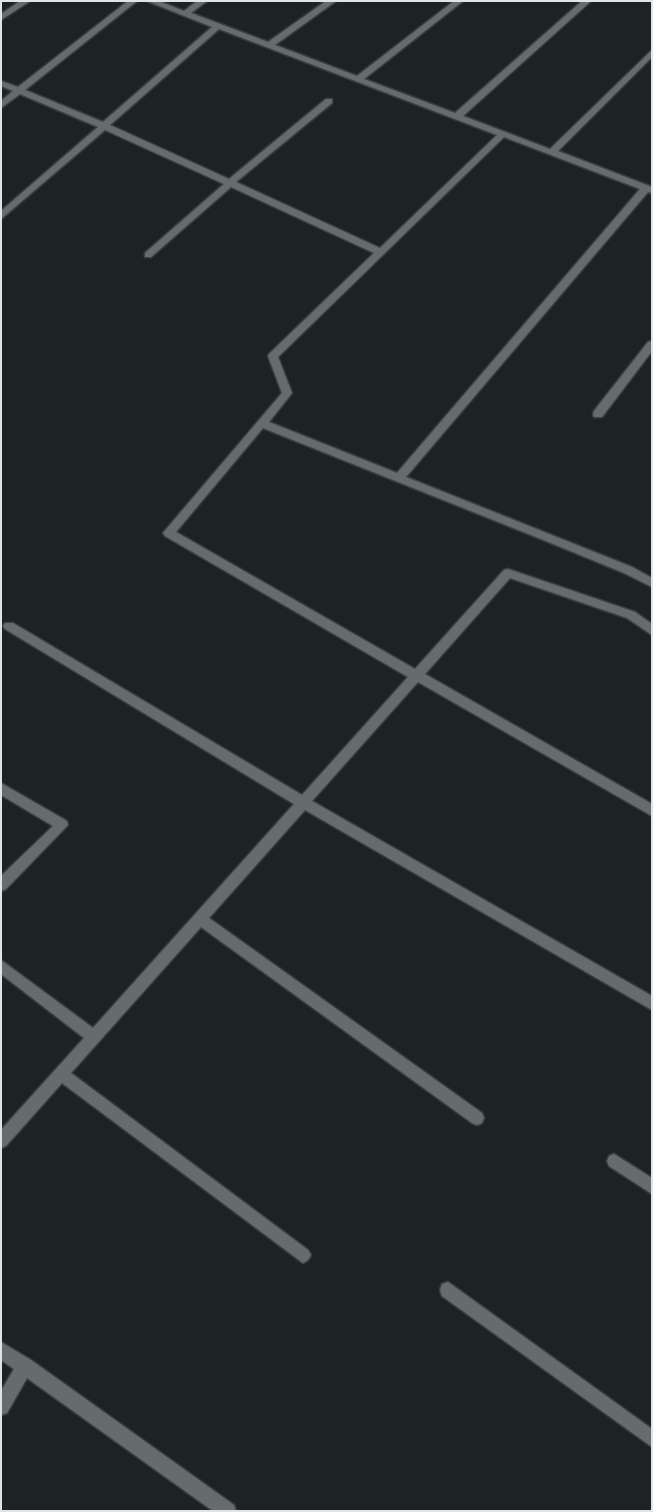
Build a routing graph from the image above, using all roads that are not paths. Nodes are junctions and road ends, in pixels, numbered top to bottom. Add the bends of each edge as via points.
1 (26, 1) edge
2 (133, 1) edge
3 (151, 1) edge
4 (203, 1) edge
5 (332, 1) edge
6 (458, 1) edge
7 (587, 1) edge
8 (184, 14) junction
9 (1, 18) edge
10 (217, 27) junction
11 (268, 46) junction
12 (652, 52) edge
13 (357, 80) junction
14 (1, 83) edge
15 (21, 91) junction
16 (329, 101) dead end
17 (1, 105) edge
18 (457, 116) junction
19 (104, 126) junction
20 (504, 133) junction
21 (552, 152) junction
22 (230, 183) junction
23 (649, 189) edge
24 (1, 216) edge
25 (381, 252) junction
26 (148, 255) dead end
27 (652, 344) edge
28 (598, 414) dead end
29 (261, 423) junction
30 (398, 479) junction
31 (652, 583) edge
32 (9, 626) dead end
33 (652, 631) edge
34 (416, 675) junction
35 (1, 788) edge
36 (302, 802) junction
37 (652, 812) edge
38 (1, 885) edge
39 (199, 918) junction
40 (1, 966) edge
41 (652, 1004) edge
42 (94, 1037) junction
43 (60, 1074) junction
44 (476, 1118) dead end
45 (1, 1140) edge
46 (614, 1161) dead end
47 (652, 1187) edge
48 (303, 1255) dead end
49 (448, 1290) dead end
50 (1, 1350) edge
51 (25, 1366) junction
52 (1, 1407) edge
53 (652, 1439) edge
54 (228, 1511) edge

1 - 9 street
2 - 15 street
3 - 8 street
4 - 8 street
5 - 11 street
6 - 13 street
7 - 18 street
8 - 10 street
10 - 11 street
10 - 19 street
11 - 13 street
12 - 21 street
13 - 18 street
14 - 15 street
15 - 17 street
15 - 19 street
16 - 22 street
18 - 20 street
19 - 22 street
19 - 24 street
20 - 21 street
20 - 25 street
21 - 23 street
22 - 25 street
22 - 26 street
23 - 30 street
25 - 29 street via 274,356 287,393
27 - 28 street
29 - 30 street
29 - 34 street via 169,533
30 - 31 street
32 - 36 street
33 - 34 street via 631,615 508,573
34 - 36 street
34 - 37 street
35 - 38 street via 62,825
36 - 39 street
36 - 41 street
39 - 42 street
39 - 44 street
40 - 42 street
42 - 43 street
43 - 45 street
43 - 48 street
46 - 47 street
49 - 53 street
50 - 51 street
51 - 52 street
51 - 54 street

